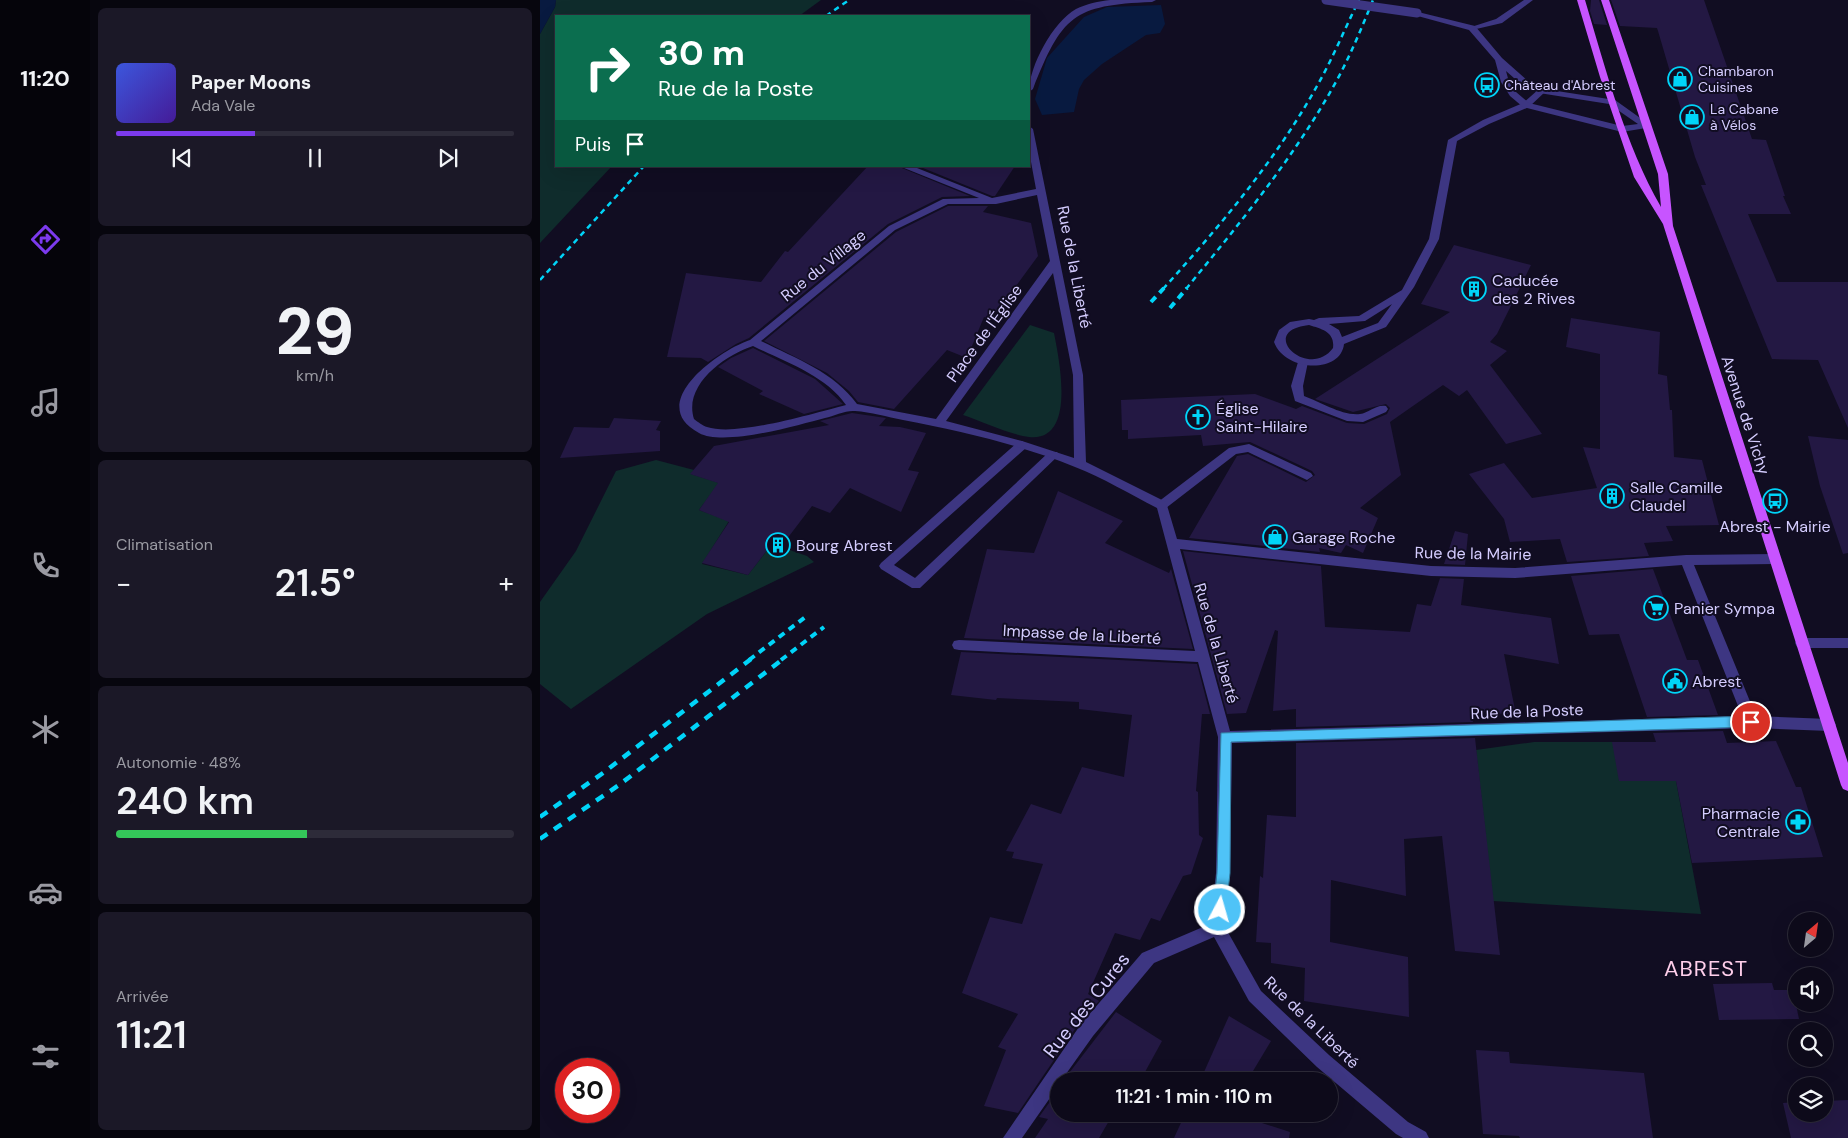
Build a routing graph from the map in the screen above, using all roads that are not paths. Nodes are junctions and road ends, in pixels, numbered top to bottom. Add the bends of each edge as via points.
1 (1152, 0) edge
2 (1326, 0) edge
3 (1529, 0) edge
4 (1581, 0) edge
5 (1605, 0) edge
6 (1472, 28) junction
7 (1499, 60) junction
8 (1030, 87) edge
9 (1542, 91) junction
10 (1612, 102) junction
11 (1526, 105) junction
12 (1646, 125) junction
13 (1622, 129) junction
14 (1030, 134) edge
15 (906, 167) edge
16 (1042, 192) junction
17 (996, 201) junction
18 (1668, 226) junction
19 (1055, 262) junction
20 (1409, 287) junction
21 (1309, 322) junction
22 (1341, 341) junction
23 (754, 342) junction
24 (1302, 362) junction
25 (853, 407) junction
26 (1382, 409) dead end
27 (939, 423) junction
28 (1022, 444) junction
29 (1053, 455) junction
30 (1080, 464) junction
31 (1307, 476) dead end
32 (1162, 505) junction
33 (1171, 543) junction
34 (1775, 559) junction
35 (1686, 560) junction
36 (1802, 643) junction
37 (1848, 643) edge
38 (959, 645) dead end
39 (1203, 657) junction
40 (1751, 722) junction
41 (1829, 725) junction
42 (1225, 737) junction
43 (1848, 785) edge
44 (1218, 928) junction
45 (1012, 1138) edge
46 (1420, 1138) edge

1 - 8 street via 1107,3 1078,12 1064,24 1050,45
2 - 6 street, bridge via 1417,13
3 - 6 street via 1499,21
4 - 10 main road, Avenue de Vichy
5 - 12 main road, Avenue de Vichy
6 - 7 street
7 - 9 street via 1526,84
7 - 11 street via 1505,82
9 - 10 street
9 - 11 street
10 - 12 street
10 - 13 main road, Avenue de Vichy
11 - 13 street
11 - 20 street via 1453,140 1434,240
12 - 13 street
12 - 18 main road, Avenue de Vichy via 1663,174
13 - 18 main road, Avenue de Vichy via 1639,177
14 - 16 street, Rue de la Liberté
15 - 17 street
16 - 17 street, Rue du Village
16 - 19 street, Rue de la Liberté
17 - 23 street, Rue du Village via 946,201 892,228
18 - 34 main road, Avenue de Vichy
19 - 27 street, Place de l'Église
19 - 30 street, Rue de la Liberté via 1078,375
20 - 21 street via 1361,319
20 - 22 street via 1382,325
21 - 22 street via 1333,330
21 - 24 street via 1290,326 1280,336 1279,342 1286,354
22 - 24 street via 1337,353 1331,358 1322,362
23 - 25 street via 834,385 847,395
23 - 25 street, Rue du Village via 741,345 714,363 692,385 686,406 689,421 704,431 724,433 769,428
24 - 26 street via 1297,386 1300,398 1347,417 1363,418
25 - 27 street
27 - 28 street
28 - 29 street
28 - 29 street via 885,566 916,585
29 - 30 street
30 - 32 street
31 - 32 street via 1249,448 1233,451
32 - 33 street, Rue de la Liberté
33 - 35 street, Rue de la Mairie via 1431,571 1515,573
33 - 39 street, Rue de la Liberté
34 - 35 street, Rue de la Mairie
34 - 36 main road, Avenue de Vichy
35 - 40 street
36 - 37 street
36 - 41 main road, Avenue de Vichy
38 - 39 street, Impasse de la Liberté
39 - 42 street, Rue de la Liberté
40 - 41 street, Rue de la Poste
40 - 42 street, Rue de la Poste
41 - 43 main road, Avenue de Vichy
42 - 44 street, Rue de la Liberté via 1224,873
44 - 45 street, Rue des Cures via 1148,958 1087,1030
44 - 46 street, Rue de la Liberté via 1254,996 1323,1061 1402,1128

